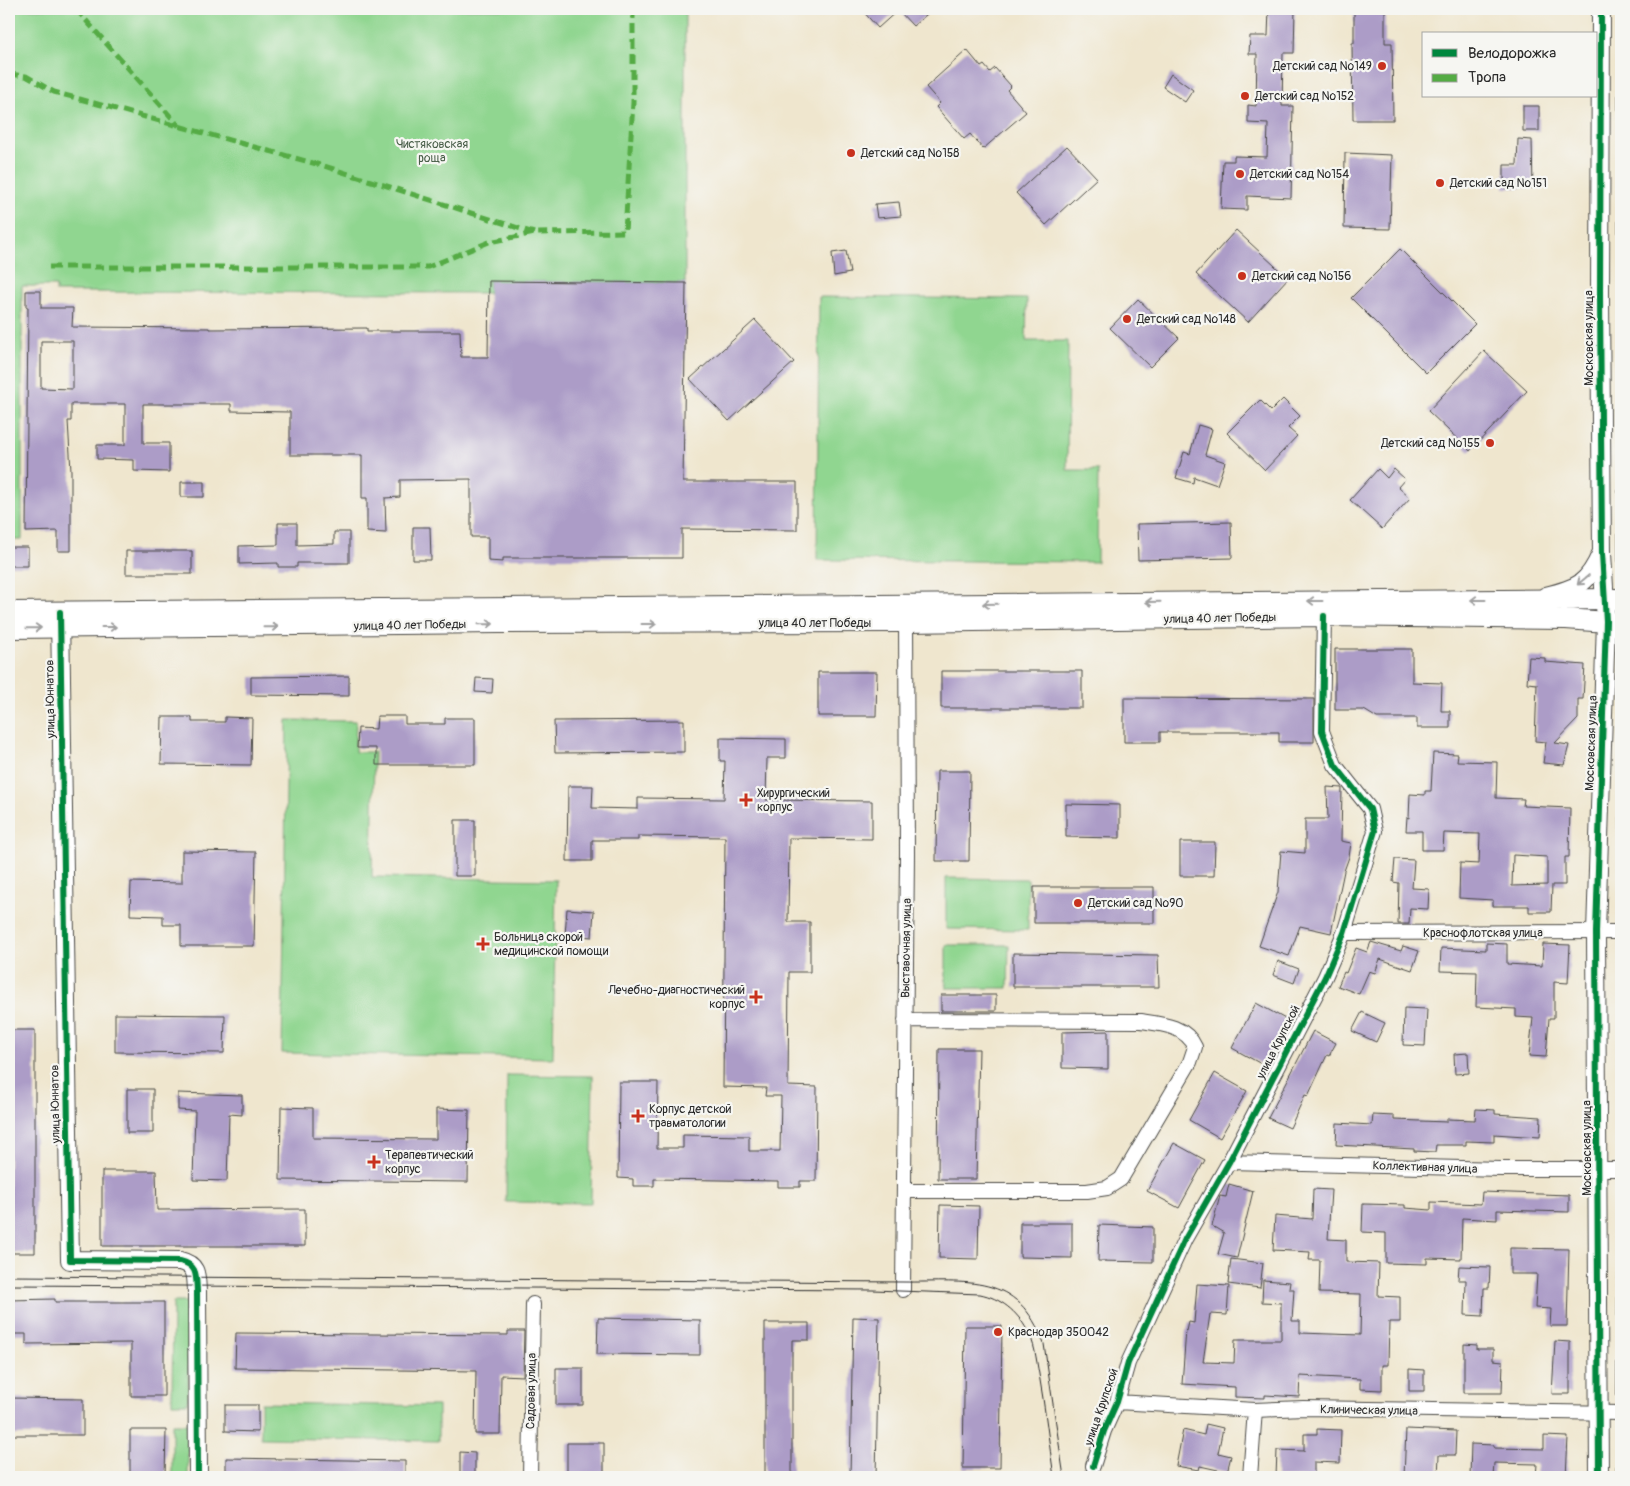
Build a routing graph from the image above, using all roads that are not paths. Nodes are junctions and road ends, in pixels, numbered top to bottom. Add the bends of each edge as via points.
1 (1601, 9) edge
2 (1602, 553) junction
3 (1613, 599) edge
4 (1527, 600) junction
5 (9, 612) edge
6 (906, 614) junction
7 (1324, 616) junction
8 (60, 620) junction
9 (1614, 622) edge
10 (9, 628) edge
11 (1596, 932) junction
12 (1621, 932) edge
13 (1344, 933) junction
14 (906, 1020) junction
15 (1229, 1162) junction
16 (1598, 1169) junction
17 (1621, 1169) edge
18 (904, 1191) junction
19 (903, 1290) dead end
20 (533, 1304) dead end
21 (1117, 1402) junction
22 (1255, 1410) junction
23 (1599, 1413) junction
24 (1621, 1413) edge
25 (1093, 1466) dead end
26 (198, 1477) edge
27 (530, 1477) edge
28 (1250, 1477) edge
29 (1600, 1477) edge

1 - 2 street, Московская улица
2 - 3 street, Московская улица
2 -> 4 street, Московская улица via 1583,583
3 - 4 main road, улица 40 лет Победы
3 - 9 street, Московская улица
4 -> 6 main road, улица 40 лет Победы
5 - 8 main road, улица 40 лет Победы
6 - 7 main road, улица 40 лет Победы
6 - 8 main road, улица 40 лет Победы
6 - 14 street, Выставочная улица
7 - 9 main road, улица 40 лет Победы via 1566,618
7 - 13 street, улица Крупской via 1322,732 1335,765 1370,809 1375,831
10 -> 8 main road, улица 40 лет Победы
8 - 26 street, улица Юннатов via 70,1260 180,1261 193,1267 197,1292
9 - 11 street, Московская улица
11 - 12 street, Краснофлотская улица
11 - 13 street, Краснофлотская улица
11 - 16 street, Московская улица
13 - 15 street, улица Крупской via 1325,977
14 - 18 street, Выставочная улица
14 - 18 street via 1141,1021 1180,1030 1191,1038 1195,1048 1190,1062 1121,1178 1107,1188 1055,1192
15 - 16 street, Коллективная улица
15 - 21 street, улица Крупской via 1185,1240 1128,1364
16 - 17 street, Коллективная улица
16 - 23 street, Московская улица
18 - 19 street, Выставочная улица
20 - 27 street, Садовая улица
21 - 22 street, Клиническая улица
21 - 25 street, улица Крупской
22 - 23 street, Клиническая улица
22 - 28 street
23 - 24 street, Клиническая улица
23 - 29 street, Московская улица

